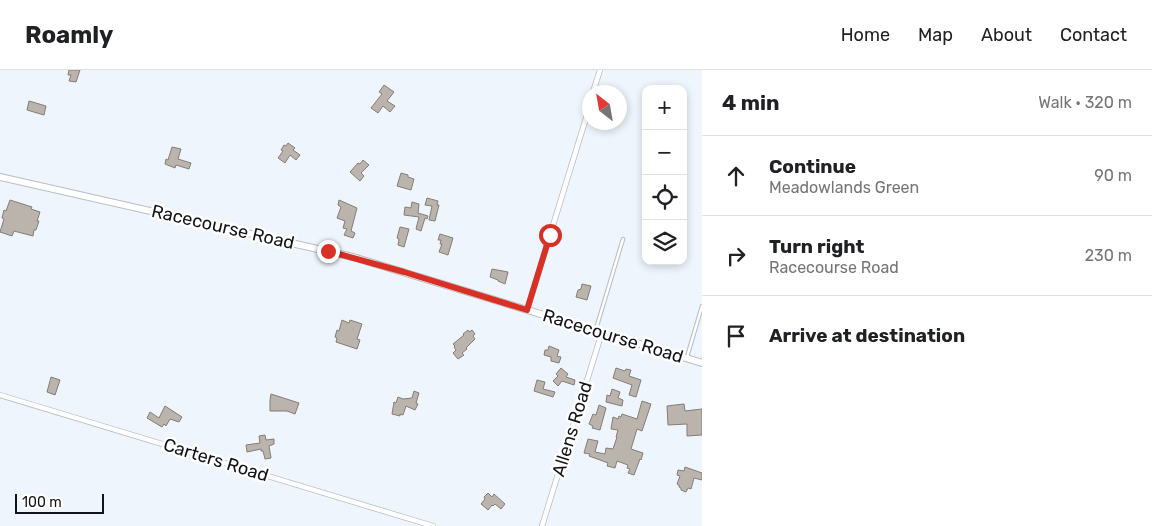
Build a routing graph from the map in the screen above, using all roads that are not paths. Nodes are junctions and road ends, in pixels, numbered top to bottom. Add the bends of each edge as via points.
1 (600, 70) edge
2 (595, 85) edge
3 (582, 130) edge
4 (0, 177) edge
5 (623, 239) dead end
6 (702, 306) edge
7 (527, 310) junction
8 (599, 331) junction
9 (686, 358) junction
10 (702, 363) edge
11 (0, 395) edge
12 (433, 526) edge
13 (542, 526) edge

1 - 2 street
3 - 7 street
4 - 7 street, Racecourse Road via 328,251
5 - 8 lane
6 - 9 lane
7 - 8 street, Racecourse Road
8 - 9 street, Racecourse Road
8 - 13 street, Allens Road
9 - 10 street, Racecourse Road
11 - 12 street, Carters Road

